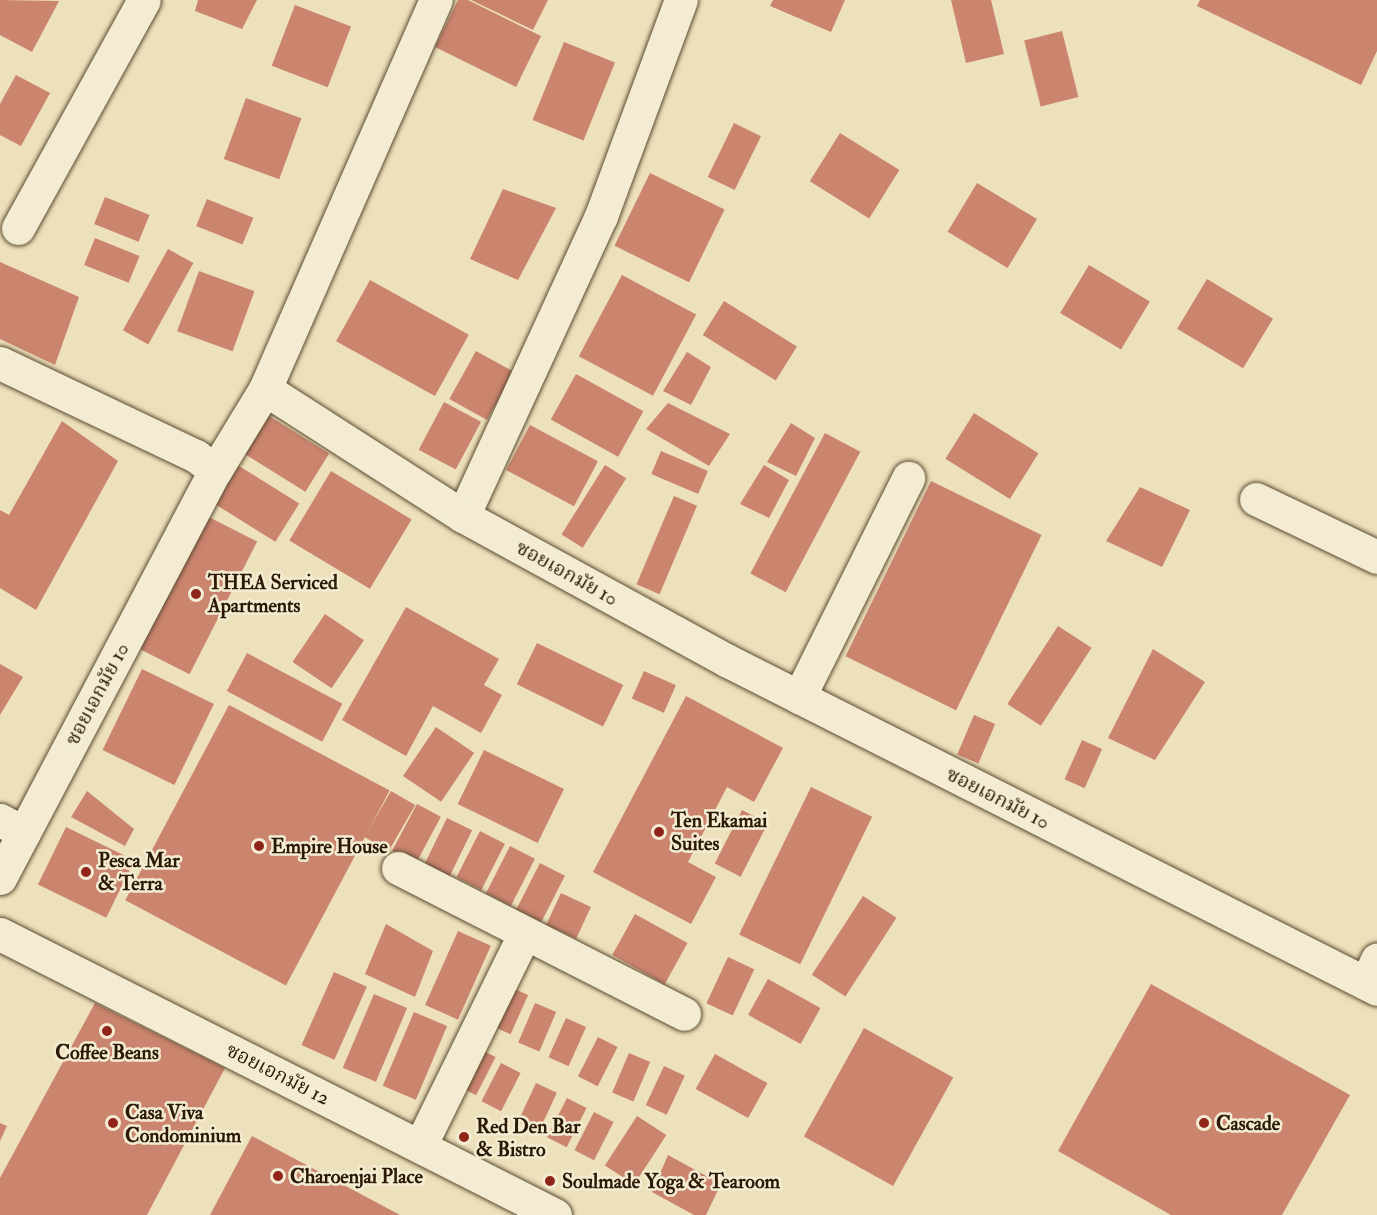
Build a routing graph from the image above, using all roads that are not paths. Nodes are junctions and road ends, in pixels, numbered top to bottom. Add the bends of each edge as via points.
1 (436, 0) edge
2 (681, 0) edge
3 (135, 3) edge
4 (18, 228) dead end
5 (0, 363) edge
6 (265, 389) junction
7 (215, 471) junction
8 (908, 478) dead end
9 (1256, 499) dead end
10 (463, 516) junction
11 (1377, 557) edge
12 (799, 697) junction
13 (12, 827) edge
14 (398, 868) dead end
15 (0, 878) edge
16 (525, 933) junction
17 (0, 934) edge
18 (1373, 977) edge
19 (684, 1014) dead end
20 (420, 1146) junction
21 (555, 1215) edge

1 - 6 street
2 - 10 street via 601,216
3 - 4 street
5 - 7 street via 196,456
6 - 7 street, ซอยเอกมัย 10
6 - 10 street, ซอยเอกมัย 10
7 - 13 street, ซอยเอกมัย 10
8 - 12 street
9 - 11 street
10 - 12 street, ซอยเอกมัย 10
12 - 18 street, ซอยเอกมัย 10
13 - 15 street, ซอยเอกมัย 10
14 - 16 street
16 - 19 street
16 - 20 street
17 - 20 street, ซอยเอกมัย 12
20 - 21 street, ซอยเอกมัย 12

